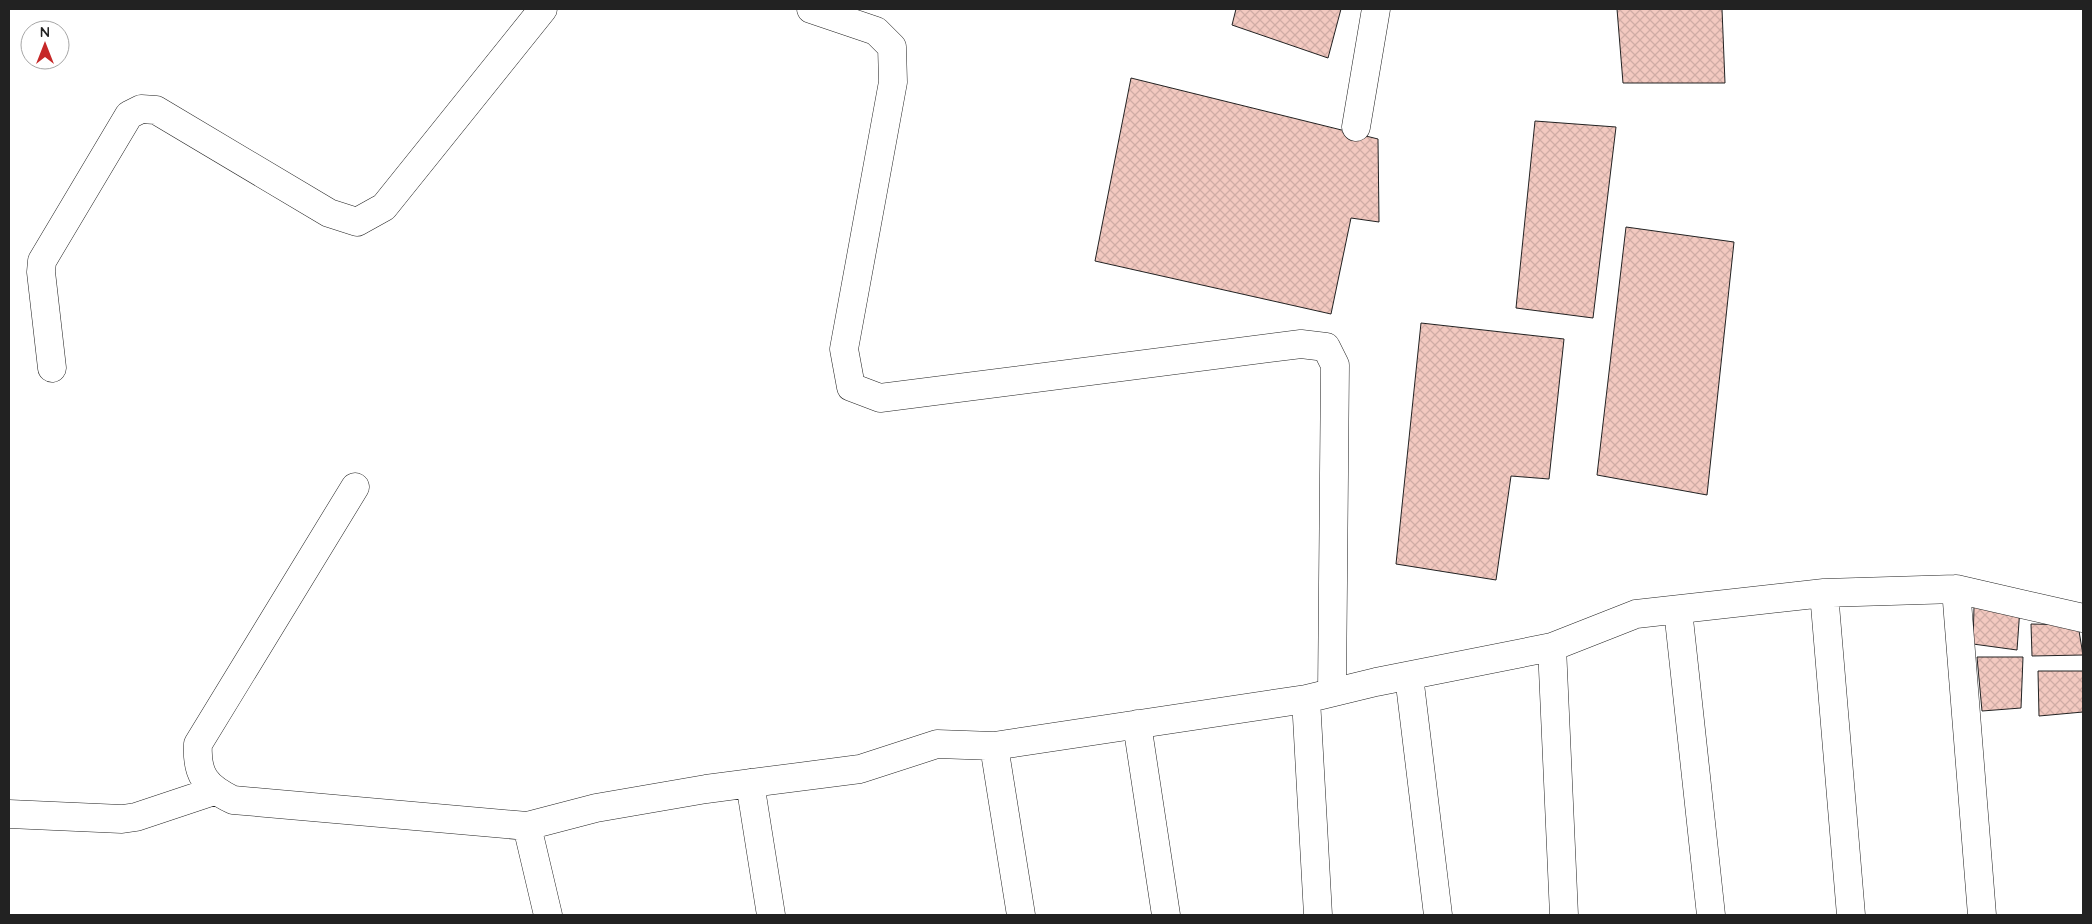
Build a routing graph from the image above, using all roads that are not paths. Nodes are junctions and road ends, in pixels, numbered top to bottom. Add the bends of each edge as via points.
1 (543, 9) edge
2 (811, 9) edge
3 (1376, 9) edge
4 (1356, 127) dead end
5 (52, 368) dead end
6 (356, 487) dead end
7 (1956, 589) junction
8 (1824, 593) junction
9 (1678, 610) junction
10 (2083, 618) edge
11 (1552, 647) junction
12 (1409, 676) junction
13 (1332, 692) junction
14 (1306, 699) junction
15 (1137, 724) junction
16 (994, 746) junction
17 (750, 783) junction
18 (214, 791) junction
19 (9, 814) edge
20 (527, 826) junction
21 (548, 915) edge
22 (770, 915) edge
23 (1021, 915) edge
24 (1166, 915) edge
25 (1318, 915) edge
26 (1438, 915) edge
27 (1564, 915) edge
28 (1712, 915) edge
29 (1851, 915) edge
30 (1982, 915) edge

1 - 5 street via 384,207 357,222 329,213 156,110 142,109 130,115 42,260
2 - 13 street via 876,31 892,47 893,82 844,348 851,387 880,398 1302,344 1326,347 1335,366
3 - 4 street
6 - 18 street via 198,744 197,761 203,778
7 - 8 street
7 - 10 street
7 - 30 street
8 - 9 street
8 - 29 street
9 - 11 street via 1636,614
9 - 28 street
11 - 12 street
11 - 27 street
12 - 13 street
12 - 26 street
13 - 14 street
14 - 15 street
14 - 25 street
15 - 16 street
15 - 24 street
16 - 17 street via 937,744 860,769
16 - 23 street
17 - 20 street via 596,808
17 - 22 street
18 - 19 street via 122,819
18 - 20 street via 233,800
20 - 21 street

